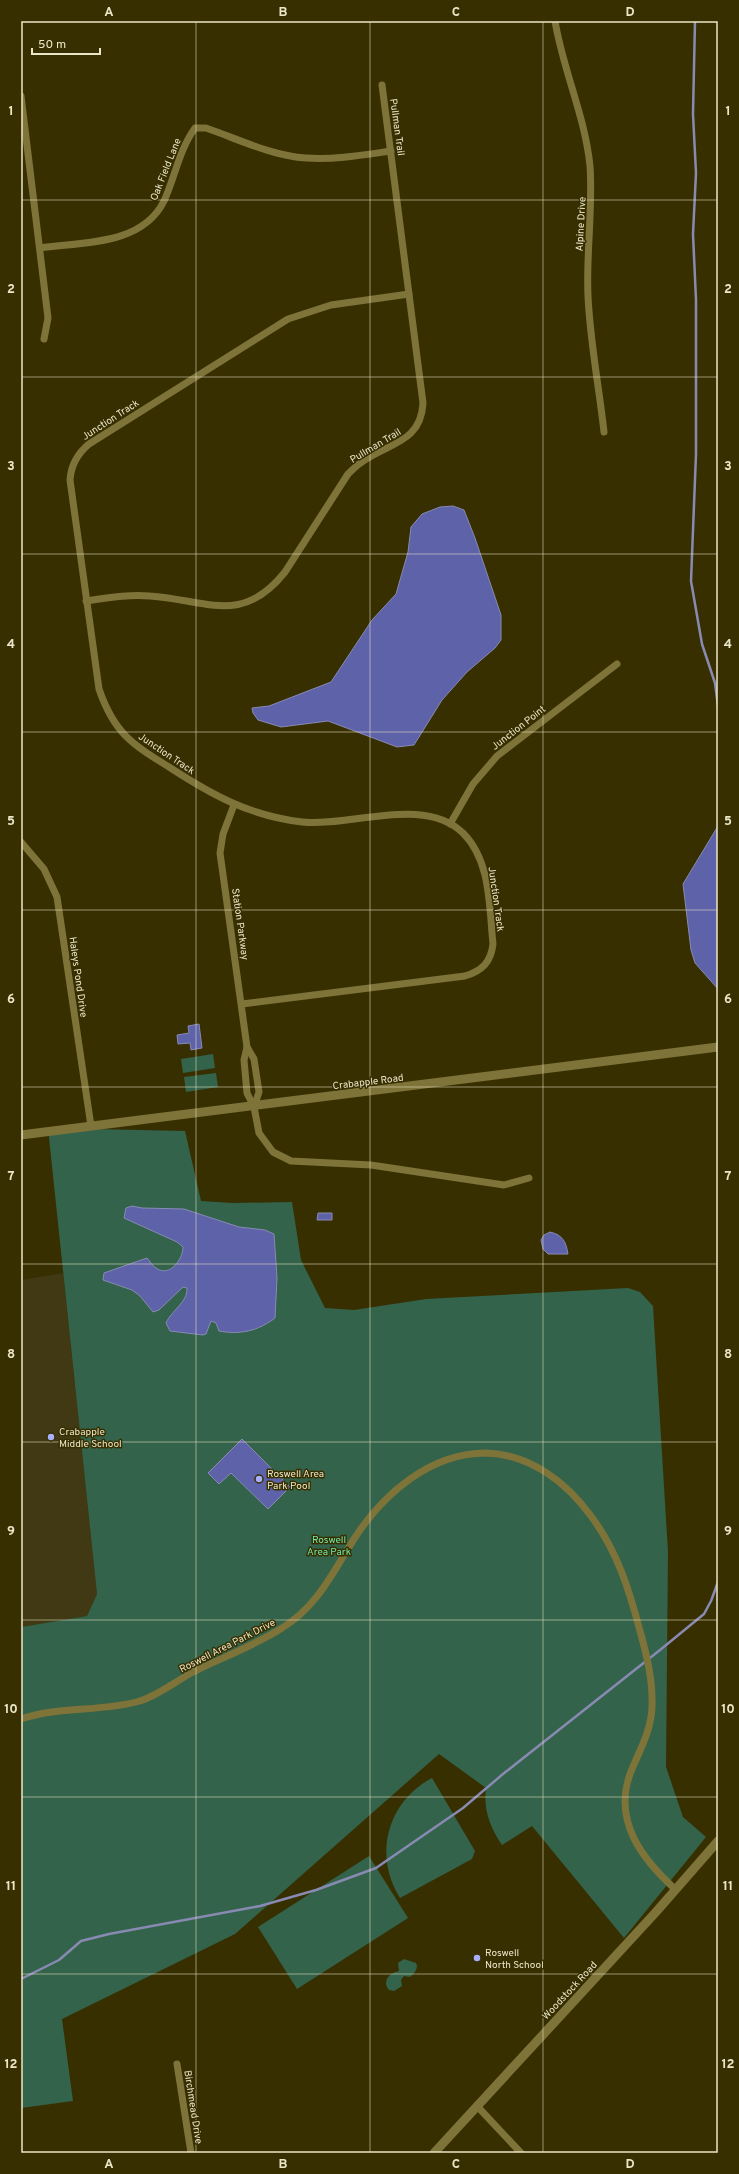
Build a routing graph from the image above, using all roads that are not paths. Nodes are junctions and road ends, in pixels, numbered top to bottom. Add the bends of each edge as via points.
1 (556, 21) edge
2 (382, 85) dead end
3 (21, 96) edge
4 (391, 151) junction
5 (40, 248) junction
6 (409, 294) junction
7 (44, 339) dead end
8 (604, 432) dead end
9 (86, 602) junction
10 (617, 664) dead end
11 (234, 805) junction
12 (450, 824) junction
13 (21, 842) edge
14 (242, 1004) junction
15 (718, 1047) edge
16 (247, 1048) junction
17 (254, 1107) junction
18 (90, 1126) junction
19 (21, 1135) edge
20 (529, 1178) dead end
21 (21, 1719) edge
22 (718, 1841) edge
23 (675, 1889) junction
24 (177, 2064) dead end
25 (477, 2106) junction
26 (191, 2153) edge
27 (434, 2153) edge
28 (521, 2153) edge

1 - 8 street, Alpine Drive via 564,59 581,113 590,164 592,204 588,297
2 - 4 street, Pullman Trail
3 - 5 street
4 - 5 street, Oak Field Lane via 332,158 304,158 206,128 195,128 185,145 164,202 145,224 117,238
4 - 6 street, Pullman Trail
5 - 7 street via 48,318
6 - 9 street, Junction Track via 331,305 288,319 83,449 73,463 70,480
6 - 9 street, Pullman Trail via 423,403 419,422 406,438 362,462 348,474 275,585 253,600 228,606 148,596 122,596
9 - 11 street, Junction Track via 99,689 114,724 138,747 205,791
10 - 12 street, Junction Point via 497,756 473,784
11 - 12 street, Junction Track via 269,817 303,822 337,822 414,813 432,816
11 - 14 street, Station Parkway via 223,834 220,853
12 - 14 street, Junction Track via 472,843 484,869 494,944 486,964 465,976
13 - 18 street, Haleys Pond Drive via 44,869 57,897
14 - 16 street, Station Parkway
15 - 17 street, Crabapple Road
16 - 17 street, Station Parkway via 244,1060 247,1093
16 - 17 street, Station Parkway via 254,1059 259,1092
17 - 18 street, Crabapple Road
17 - 20 street via 256,1124 263,1141 273,1152 291,1161 371,1165 504,1185
18 - 19 street, Crabapple Road
21 - 23 street, Roswell Area Park Drive via 143,1700 193,1672 283,1628 318,1597 366,1522 407,1481 449,1458 477,1453 506,1455 534,1464 579,1501 617,1558 628,1587 649,1666 652,1707 646,1739 629,1778 625,1799 627,1818 633,1841 662,1878
22 - 23 street, Woodstock Road
23 - 25 street, Woodstock Road
24 - 26 street, Birchmead Drive
25 - 27 street, Woodstock Road
25 - 28 street

